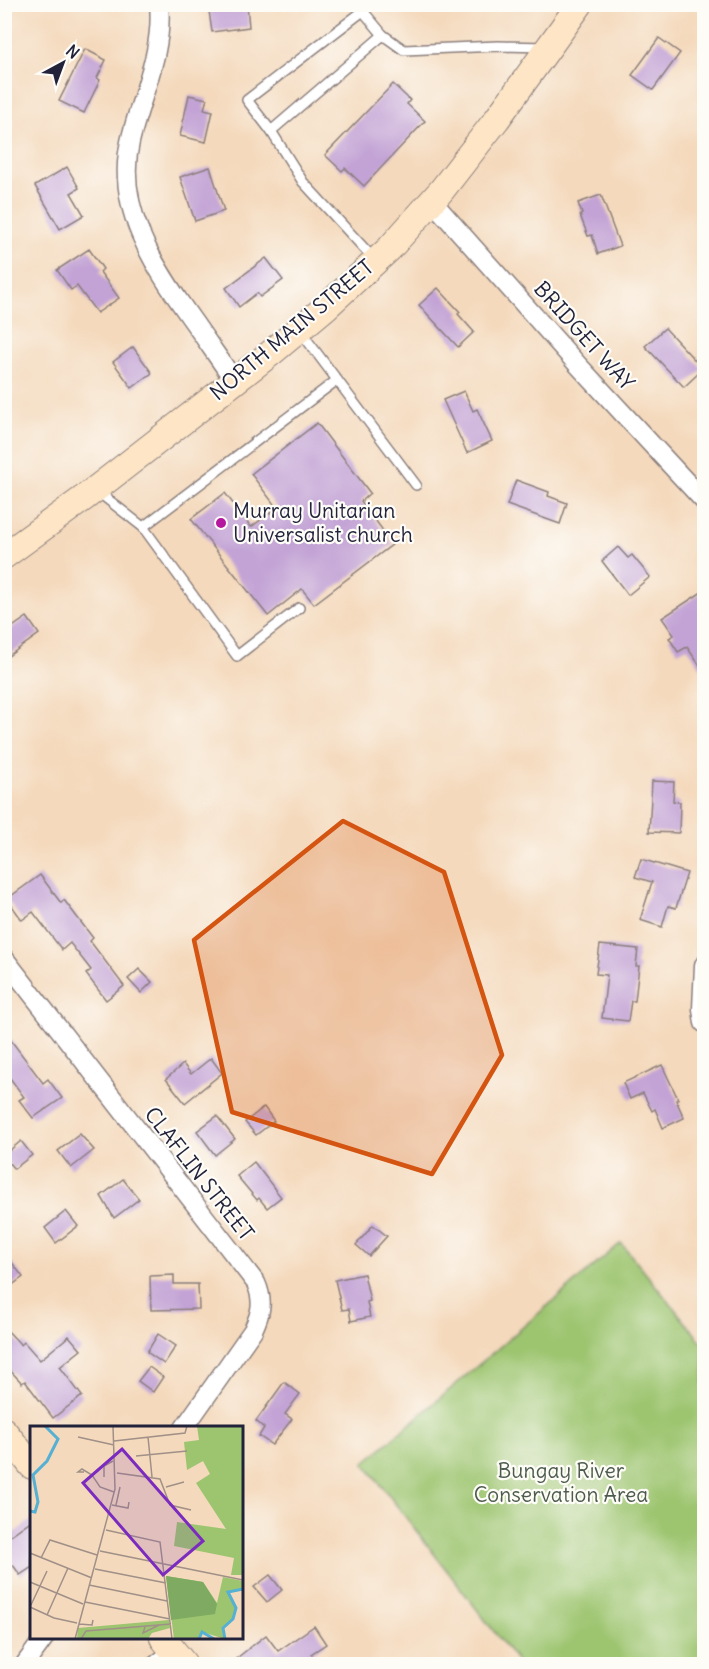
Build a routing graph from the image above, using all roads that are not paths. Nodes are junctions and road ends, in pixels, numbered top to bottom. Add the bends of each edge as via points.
1 (159, 4) edge
2 (580, 4) edge
3 (383, 35) junction
4 (549, 47) junction
5 (271, 131) junction
6 (432, 201) junction
7 (376, 261) junction
8 (299, 330) junction
9 (234, 380) junction
10 (337, 380) junction
11 (416, 484) dead end
12 (95, 489) junction
13 (705, 501) edge
14 (142, 527) junction
15 (4, 556) edge
16 (299, 608) dead end
17 (4, 958) edge
18 (705, 965) edge
19 (705, 1023) edge
20 (185, 1426) edge
21 (4, 1431) edge
22 (30, 1464) edge
23 (43, 1639) edge
24 (173, 1650) edge
25 (25, 1665) edge
26 (150, 1665) edge

1 - 9 street via 156,53 130,143 128,196 135,222 159,271
2 - 4 main road, NORTH MAIN STREET
3 - 4 lane via 404,50
3 - 5 lane
3 - 5 lane via 363,11 247,100
4 - 6 main road, NORTH MAIN STREET
5 - 7 lane via 303,182
6 - 7 main road, NORTH MAIN STREET
6 - 13 street, BRIDGET WAY
7 - 8 main road, NORTH MAIN STREET
8 - 9 main road, NORTH MAIN STREET
8 - 10 lane
9 - 12 main road, NORTH MAIN STREET
10 - 11 lane
10 - 14 lane
12 - 14 lane
12 - 15 main road, NORTH MAIN STREET
14 - 16 lane via 237,656
17 - 20 street, CLAFLIN STREET via 256,1283 261,1295 253,1330
18 - 19 street
21 - 22 main road
23 - 25 street
24 - 26 lane

